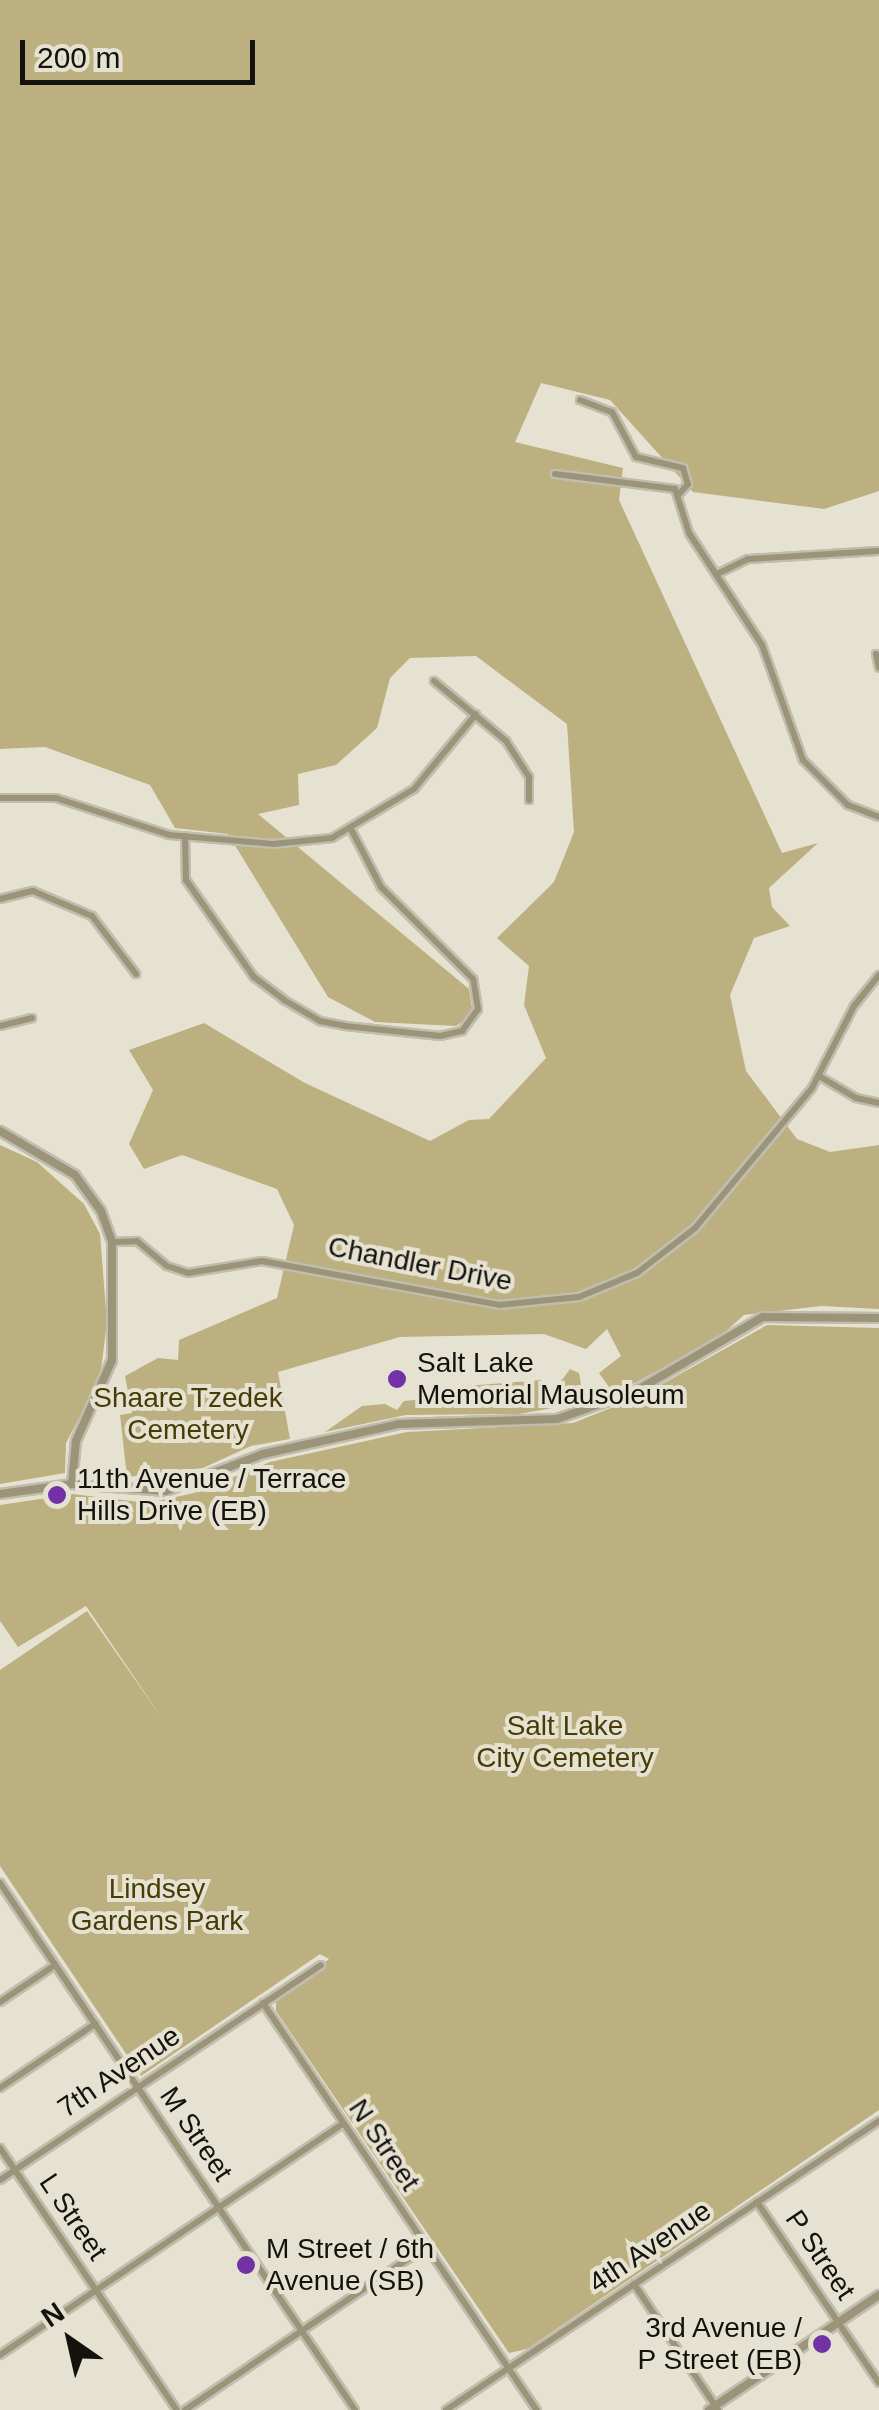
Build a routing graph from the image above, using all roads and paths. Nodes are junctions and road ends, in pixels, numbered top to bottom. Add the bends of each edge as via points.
1 (580, 400) dead end
2 (555, 474) dead end
3 (678, 494) junction
4 (879, 551) edge
5 (716, 574) junction
6 (876, 654) dead end
7 (879, 668) edge
8 (434, 682) dead end
9 (476, 714) junction
10 (0, 798) edge
11 (529, 800) dead end
12 (879, 816) edge
13 (352, 831) junction
14 (185, 836) junction
15 (0, 899) edge
16 (136, 974) dead end
17 (879, 975) edge
18 (32, 1018) dead end
19 (0, 1026) edge
20 (820, 1076) junction
21 (879, 1103) edge
22 (0, 1131) edge
23 (112, 1242) junction
24 (879, 1318) edge
25 (72, 1484) junction
26 (0, 1494) edge
27 (0, 1884) edge
28 (321, 1964) dead end
29 (55, 1965) junction
30 (0, 2002) edge
31 (263, 2003) junction
32 (95, 2024) junction
33 (138, 2086) junction
34 (0, 2088) edge
35 (879, 2122) edge
36 (343, 2124) junction
37 (0, 2148) edge
38 (15, 2170) junction
39 (0, 2180) edge
40 (756, 2202) junction
41 (220, 2208) junction
42 (426, 2247) junction
43 (634, 2284) junction
44 (96, 2290) junction
45 (879, 2294) edge
46 (838, 2322) junction
47 (301, 2331) junction
48 (0, 2355) edge
49 (509, 2368) junction
50 (879, 2383) edge
51 (714, 2408) edge
52 (176, 2410) edge
53 (185, 2410) edge
54 (354, 2410) edge
55 (446, 2410) edge
56 (538, 2410) edge

1 - 3 street via 612,412 636,457 682,468 688,484
2 - 3 street via 669,486
3 - 5 street via 686,526
4 - 5 street via 748,559
5 - 12 street via 762,644 807,766 848,805
6 - 7 street
8 - 9 street
9 - 11 street via 521,762
9 - 13 street via 420,784
10 - 14 street via 56,798 138,829
13 - 14 street via 278,844
13 - 14 street via 381,887 467,972 478,994 476,1016 456,1034 320,1021 254,978 186,880
15 - 16 street via 21,891 96,919
17 - 20 street, Chandler Drive via 854,1006
18 - 19 street
20 - 21 street via 856,1098
20 - 23 street, Chandler Drive via 673,1250 622,1281 565,1301 499,1304 274,1262 188,1273 167,1266 137,1241
22 - 23 street via 76,1175 102,1210
23 - 25 street via 112,1360 76,1440
24 - 25 street via 763,1318 634,1392 556,1419 399,1424 263,1454 166,1492
25 - 26 street
27 - 29 street, M Street
28 - 31 street, 7th Avenue
29 - 30 street
29 - 32 street, M Street
31 - 33 street, 7th Avenue
31 - 36 street, N Street
32 - 33 street, M Street
32 - 34 street
33 - 38 street, 7th Avenue
33 - 41 street, M Street
35 - 40 street, 4th Avenue
36 - 41 street
36 - 42 street, N Street
37 - 38 street, L Street
38 - 39 street, 7th Avenue
38 - 44 street, L Street
40 - 43 street, 4th Avenue
40 - 46 street, P Street
41 - 44 street
41 - 47 street, M Street
42 - 47 street
42 - 49 street, N Street
43 - 49 street, 4th Avenue
43 - 51 street
44 - 48 street
44 - 52 street, L Street
45 - 46 street
46 - 50 street, P Street
46 - 51 street
47 - 53 street
47 - 54 street, M Street
49 - 55 street, 4th Avenue
49 - 56 street, N Street

